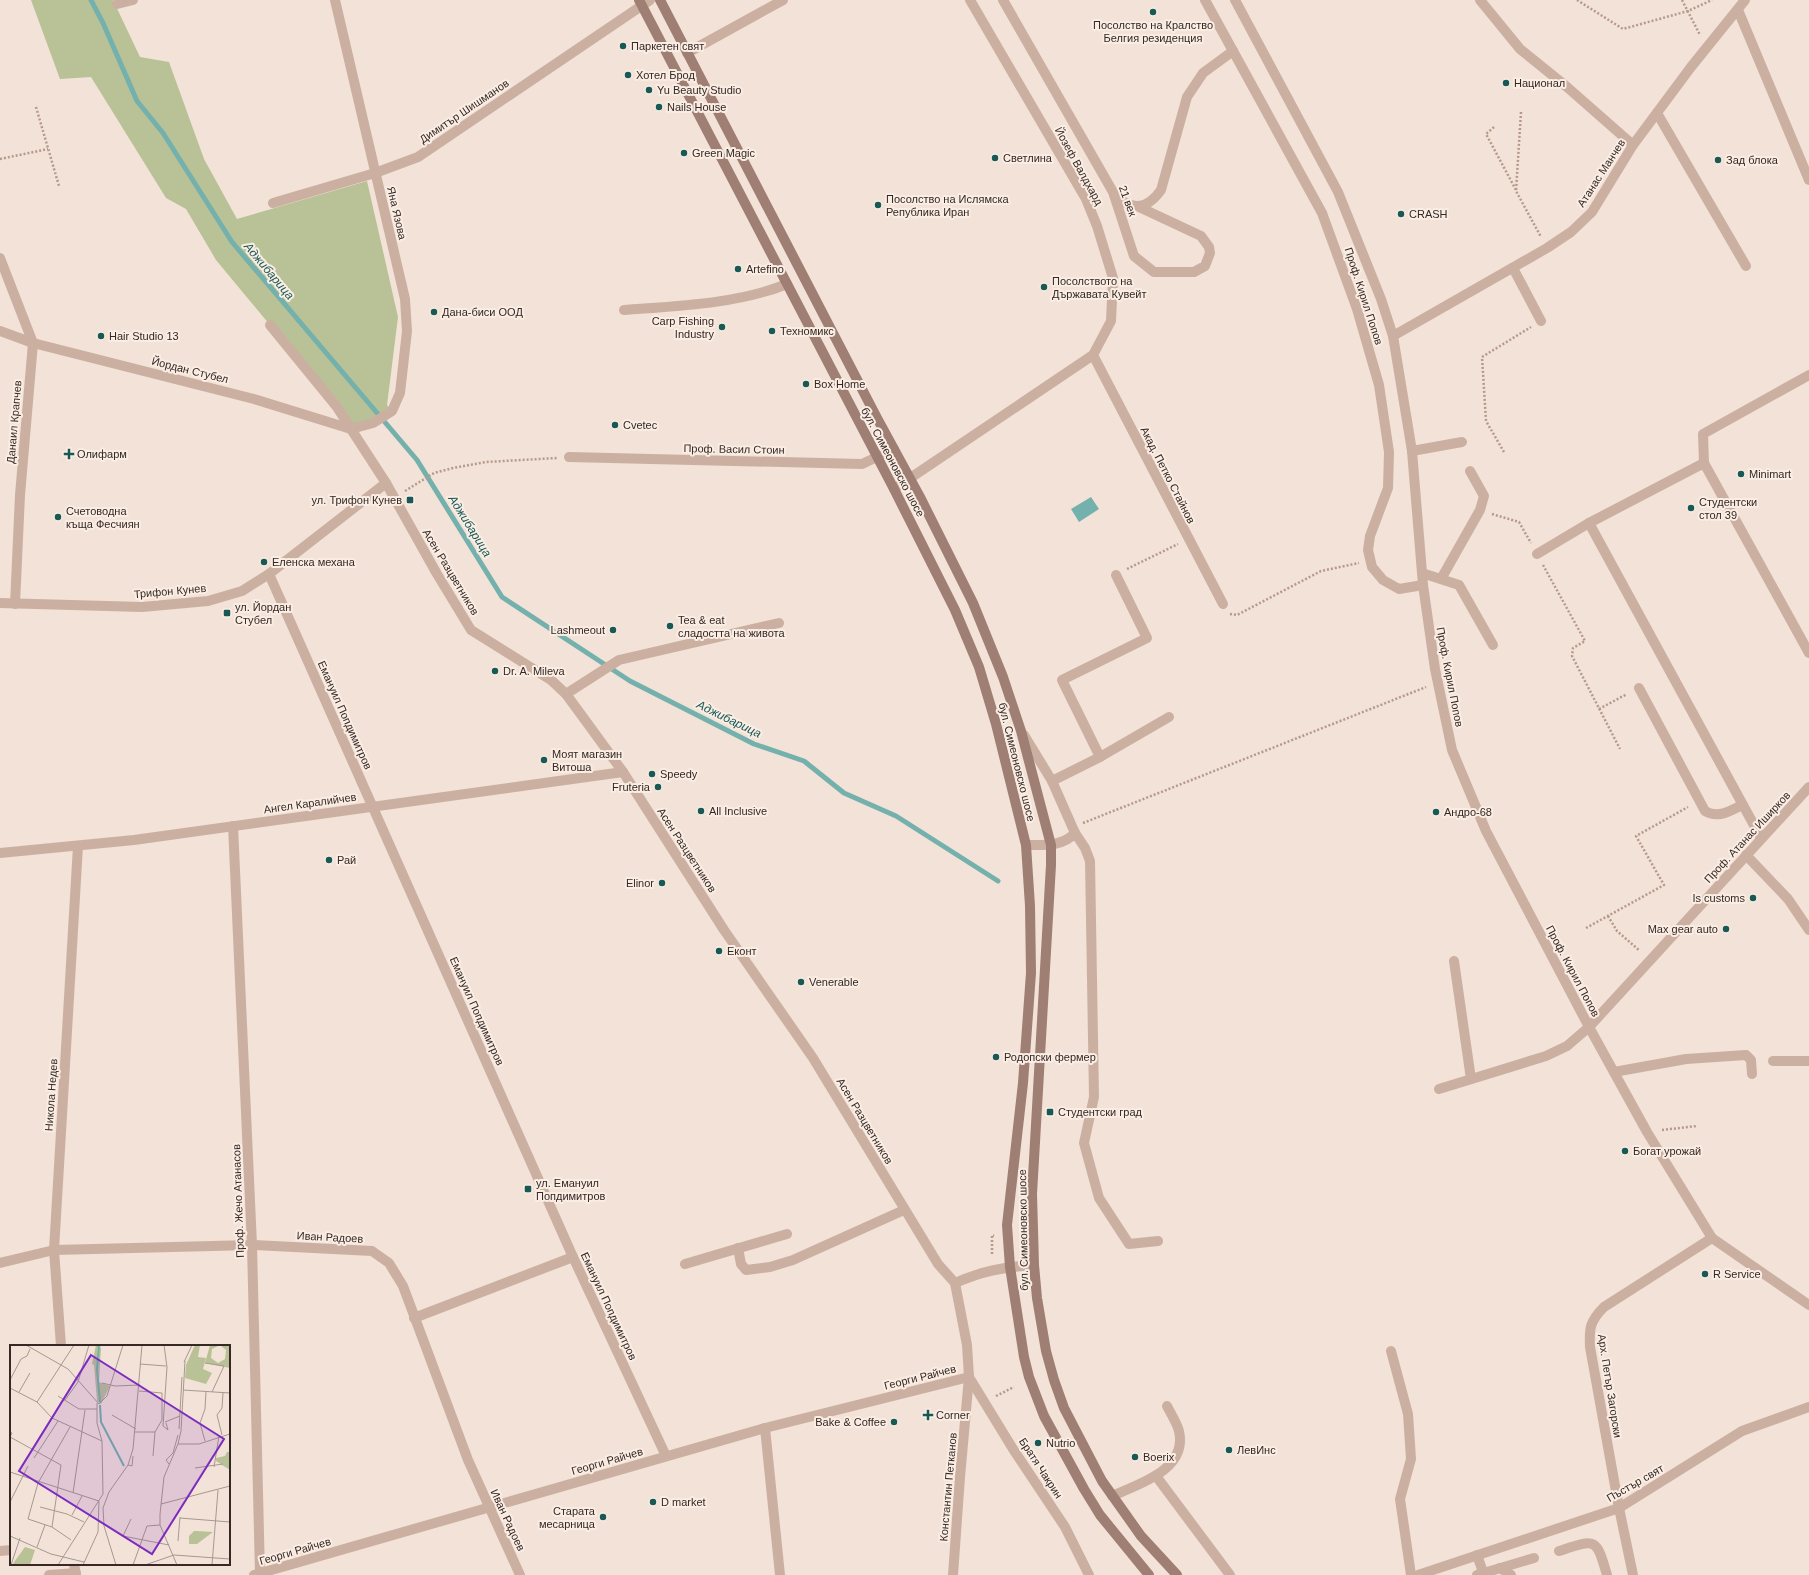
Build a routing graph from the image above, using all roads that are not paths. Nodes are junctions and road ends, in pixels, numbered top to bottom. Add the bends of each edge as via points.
1 (133, 0) edge
2 (335, 0) edge
3 (660, 0) edge
4 (783, 0) edge
5 (970, 0) edge
6 (1003, 0) edge
7 (1205, 0) edge
8 (1235, 0) edge
9 (1480, 0) edge
10 (1745, 0) edge
11 (644, 2) edge
12 (117, 4) dead end
13 (1738, 10) junction
14 (1233, 51) junction
15 (687, 53) junction
16 (1657, 113) junction
17 (1633, 145) junction
18 (375, 173) junction
19 (1809, 180) edge
20 (1113, 192) junction
21 (273, 203) dead end
22 (1139, 207) junction
23 (0, 258) edge
24 (1746, 266) dead end
25 (1513, 268) junction
26 (787, 284) junction
27 (624, 310) dead end
28 (1541, 321) road end
29 (270, 325) dead end
30 (0, 331) edge
31 (1393, 336) junction
32 (33, 343) junction
33 (1093, 355) junction
34 (1809, 375) edge
35 (351, 429) junction
36 (1462, 442) dead end
37 (894, 448) junction
38 (1412, 451) junction
39 (569, 457) road end
40 (878, 457) junction
41 (1704, 462) junction
42 (1470, 471) dead end
43 (910, 477) junction
44 (386, 483) junction
45 (894, 488) junction
46 (1589, 523) junction
47 (1537, 554) road end
48 (1422, 573) junction
49 (269, 574) junction
50 (1116, 575) road end
51 (1441, 579) junction
52 (1423, 585) junction
53 (0, 603) edge
54 (15, 604) junction
55 (1222, 604) road end
56 (779, 623) dead end
57 (1493, 645) dead end
58 (1809, 653) edge
59 (1638, 688) road end
60 (566, 694) junction
61 (1169, 717) dead end
62 (1021, 731) junction
63 (1100, 757) junction
64 (623, 772) junction
65 (1052, 781) junction
66 (1809, 787) edge
67 (1742, 805) junction
68 (373, 807) junction
69 (233, 826) junction
70 (1074, 830) junction
71 (1761, 838) junction
72 (1026, 845) junction
73 (1050, 845) junction
74 (78, 846) junction
75 (0, 853) edge
76 (1746, 855) junction
77 (1809, 930) edge
78 (1454, 961) dead end
79 (1589, 1027) junction
80 (1773, 1061) dead end
81 (1809, 1061) edge
82 (1614, 1072) junction
83 (1752, 1074) dead end
84 (1471, 1079) junction
85 (1439, 1089) dead end
86 (904, 1210) junction
87 (787, 1234) dead end
88 (1712, 1238) junction
89 (1158, 1241) dead end
90 (252, 1245) junction
91 (738, 1248) junction
92 (54, 1250) junction
93 (573, 1257) junction
94 (0, 1264) edge
95 (686, 1264) dead end
96 (1034, 1266) junction
97 (1010, 1267) junction
98 (955, 1283) junction
99 (1809, 1305) edge
100 (414, 1318) junction
101 (61, 1345) edge
102 (1391, 1351) dead end
103 (969, 1377) junction
104 (1167, 1406) dead end
105 (1809, 1407) edge
106 (765, 1428) junction
107 (666, 1456) junction
108 (1156, 1476) junction
109 (1112, 1496) junction
110 (489, 1508) junction
111 (1619, 1508) junction
112 (10, 1550) edge
113 (0, 1551) edge
114 (1559, 1551) dead end
115 (1477, 1556) junction
116 (1534, 1558) dead end
117 (75, 1570) edge
118 (1497, 1571) edge
119 (1481, 1574) edge
120 (52, 1575) edge
121 (257, 1575) edge
122 (520, 1575) edge
123 (780, 1575) edge
124 (953, 1575) edge
125 (1089, 1575) edge
126 (1149, 1575) edge
127 (1177, 1575) edge
128 (1230, 1575) edge
129 (1411, 1575) edge
130 (1418, 1575) edge
131 (1511, 1575) edge
132 (1606, 1575) edge
133 (1633, 1575) edge

1 - 12 street
2 - 18 street, Яна Язова
3 - 15 main road, бул. Симеоновско шосе
4 - 15 street
5 - 33 street, Йозеф Валдхард via 1086,199 1097,226 1113,278 1111,321
6 - 20 street, 21 век
7 - 14 street, Проф. Кирил Попов
8 - 31 street, Проф. Кирил Попов via 1338,192
9 - 17 street via 1520,49
10 - 13 street, Атанас Манчев
11 - 18 street, Димитър Шишманов via 418,158
11 - 26 main road, бул. Симеоновско шосе
13 - 16 street, Атанас Манчев
13 - 19 street
14 - 22 street via 1203,73 1187,97 1161,190 1152,200
14 - 52 street, Проф. Кирил Попов via 1322,213 1358,309 1379,385 1389,452 1388,488 1370,536 1368,550 1372,567 1383,580 1399,589
15 - 37 main road, бул. Симеоновско шосе
16 - 17 street, Атанас Манчев
16 - 24 street
17 - 25 street, Атанас Манчев via 1592,212 1571,232
18 - 21 street, Димитър Шишманов
18 - 35 street, Яна Язова via 405,299 407,331 404,371 400,393 392,411 373,423
20 - 22 street, 21 век via 1123,202
20 - 22 street, 21 век via 1134,256 1154,272 1194,272 1205,266 1209,260 1209,247 1201,236
23 - 32 street, Данаил Крапчев
25 - 28 street
25 - 31 street, Атанас Манчев
26 - 27 street via 776,289 710,303
26 - 40 main road, бул. Симеоновско шосе
29 - 35 street, Асен Разцветников via 337,407
30 - 32 street, Йордан Стубел
31 - 38 street, Проф. Кирил Попов
32 - 35 street, Йордан Стубел via 254,399
32 - 54 street, Данаил Крапчев via 20,495
33 - 43 street, Йозеф Валдхард
33 - 55 street, Акад. Петко Стайнов
34 - 41 street via 1703,434
35 - 44 street, Асен Разцветников
36 - 38 street
37 - 40 street, Проф. Васил Стоин
37 - 43 main road, бул. Симеоновско шосе
38 - 48 street, Проф. Кирил Попов
39 - 40 street, Проф. Васил Стоин via 862,464
40 - 45 main road, бул. Симеоновско шосе
41 - 46 street
41 - 58 street
42 - 51 street via 1484,496 1480,510
43 - 45 street, Йозеф Валдхард
43 - 62 main road, бул. Симеоновско шосе via 973,602
44 - 49 street, Трифон Кунев
44 - 60 street, Асен Разцветников via 471,630 551,680
45 - 72 main road, бул. Симеоновско шосе via 955,610 979,667
46 - 47 street
46 - 67 street
48 - 51 street
48 - 52 street, Проф. Кирил Попов
49 - 54 street, Трифон Кунев via 242,591 208,601 142,607
49 - 68 street, Емануил Попдимитров
50 - 63 street via 1147,638 1062,680
51 - 57 street via 1459,585
52 - 79 street, Проф. Кирил Попов via 1438,682 1452,750 1486,832
53 - 54 street
56 - 60 street via 619,660
59 - 67 street via 1705,811 1712,816 1729,812
60 - 64 street, Асен Разцветников
61 - 63 street
62 - 65 street, бул. Симеоновско шосе
62 - 73 main road, бул. Симеоновско шосе
63 - 65 street
64 - 68 street, Ангел Каралийчев
64 - 86 street, Асен Разцветников via 724,930 813,1058
65 - 70 street, бул. Симеоновско шосе
66 - 71 street, Проф. Атанас Иширков
67 - 71 street
68 - 69 street, Ангел Каралийчев
68 - 93 street, Емануил Попдимитров
69 - 74 street, Ангел Каралийчев
69 - 90 street, Проф. Жечо Атанасов
70 - 73 street via 1070,839
70 - 89 street, бул. Симеоновско шосе via 1090,861 1094,1097 1084,1143 1099,1198 1129,1244
71 - 76 street, Проф. Атанас Иширков
72 - 73 street
72 - 97 main road, бул. Симеоновско шосе via 1031,973 1023,1083 1007,1225
73 - 96 main road, бул. Симеоновско шосе via 1051,866 1032,1194
74 - 75 street, Ангел Каралийчев
74 - 92 street, Никола Недев
76 - 77 street via 1788,899
76 - 79 street, Проф. Атанас Иширков
78 - 84 street
79 - 82 street, Проф. Кирил Попов
79 - 84 street, Проф. Атанас Иширков via 1566,1046 1546,1056
80 - 81 street
82 - 83 street via 1686,1059 1746,1055 1751,1060
82 - 88 street, Проф. Кирил Попов via 1647,1132
84 - 85 street, Проф. Атанас Иширков
86 - 91 street via 793,1260 770,1267 746,1270 741,1264
86 - 98 street, Асен Разцветников via 938,1264
87 - 91 street
88 - 99 street, Проф. Кирил Попов
88 - 111 street, Арх. Петър Загорски via 1604,1307 1594,1317 1589,1331
90 - 92 street, Иван Радоев
90 - 100 street, Иван Радоев via 372,1251 389,1263 403,1286
90 - 121 street, Проф. Жечо Атанасов
91 - 95 street
92 - 94 street, Иван Радоев
92 - 101 street, Никола Недев
93 - 100 street
93 - 107 street, Емануил Попдимитров
96 - 97 street
96 - 109 main road, бул. Симеоновско шосе via 1046,1351 1054,1380 1064,1408
97 - 98 street via 975,1274
97 - 126 main road, бул. Симеоновско шосе via 1024,1357 1044,1416 1100,1515
98 - 103 street via 967,1345
100 - 110 street, Иван Радоев
102 - 129 street via 1408,1414 1411,1460 1400,1500
103 - 106 street, Георги Райчев
103 - 124 street, Константин Петканов
103 - 125 street, Братя Чакрин via 1065,1527
104 - 108 street via 1179,1430 1180,1445 1174,1459
105 - 111 street, Пъстър свят via 1742,1431
106 - 107 street, Георги Райчев
106 - 123 street
107 - 110 street, Георги Райчев
108 - 109 street
108 - 128 street
109 - 127 main road, бул. Симеоновско шосе via 1150,1546
110 - 121 street, Георги Райчев
110 - 122 street, Иван Радоев
111 - 115 street, Пъстър свят
111 - 133 street, Арх. Петър Загорски
112 - 113 street
114 - 132 street via 1584,1543 1593,1544 1599,1549
115 - 119 street
115 - 130 street, Пъстър свят
116 - 118 street
117 - 120 street
118 - 119 street
118 - 131 street

